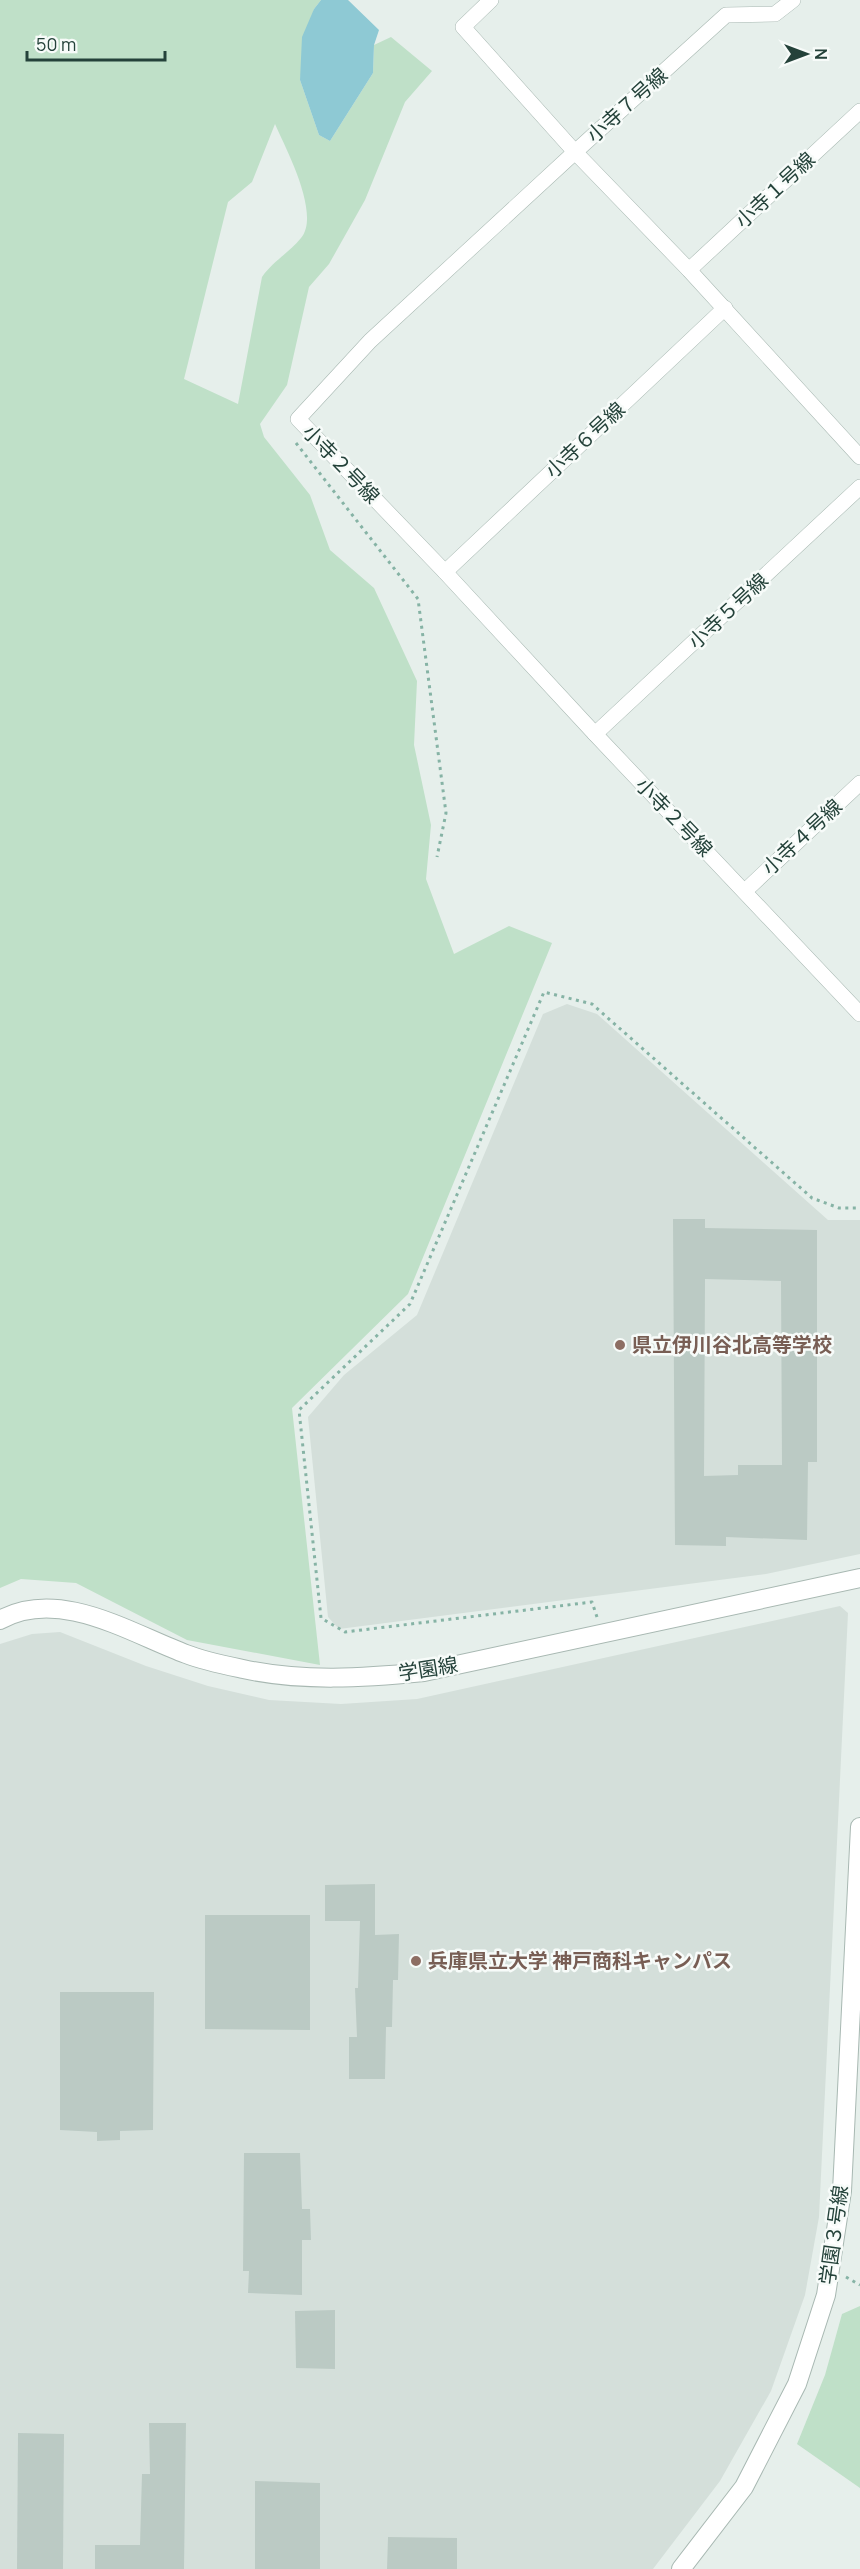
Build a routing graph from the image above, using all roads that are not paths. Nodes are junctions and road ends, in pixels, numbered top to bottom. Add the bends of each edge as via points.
1 (491, 0) edge
2 (794, 0) edge
3 (860, 111) edge
4 (575, 152) junction
5 (689, 270) junction
6 (725, 308) junction
7 (860, 457) edge
8 (860, 488) edge
9 (445, 572) junction
10 (595, 734) junction
11 (860, 783) edge
12 (745, 891) junction
13 (860, 1014) edge
14 (860, 1578) edge
15 (0, 1620) edge
16 (860, 1827) edge
17 (681, 2569) edge

1 - 4 street, 小寺７号線 via 463,27
2 - 4 street, 小寺７号線 via 775,14 726,15
3 - 5 street, 小寺１号線
4 - 5 street
4 - 9 street, 小寺２号線 via 370,341 298,419
5 - 6 street
6 - 7 street
6 - 9 street, 小寺６号線
8 - 10 street, 小寺５号線
9 - 10 street, 小寺２号線
10 - 12 street, 小寺２号線
11 - 12 street, 小寺４号線
12 - 13 street, 小寺２号線
14 - 15 street, 学園線 via 424,1672 365,1678 290,1677 243,1670 188,1655 87,1614 51,1608 11,1614
16 - 17 street, 学園３号線 via 842,2191 826,2295 797,2384 749,2476

